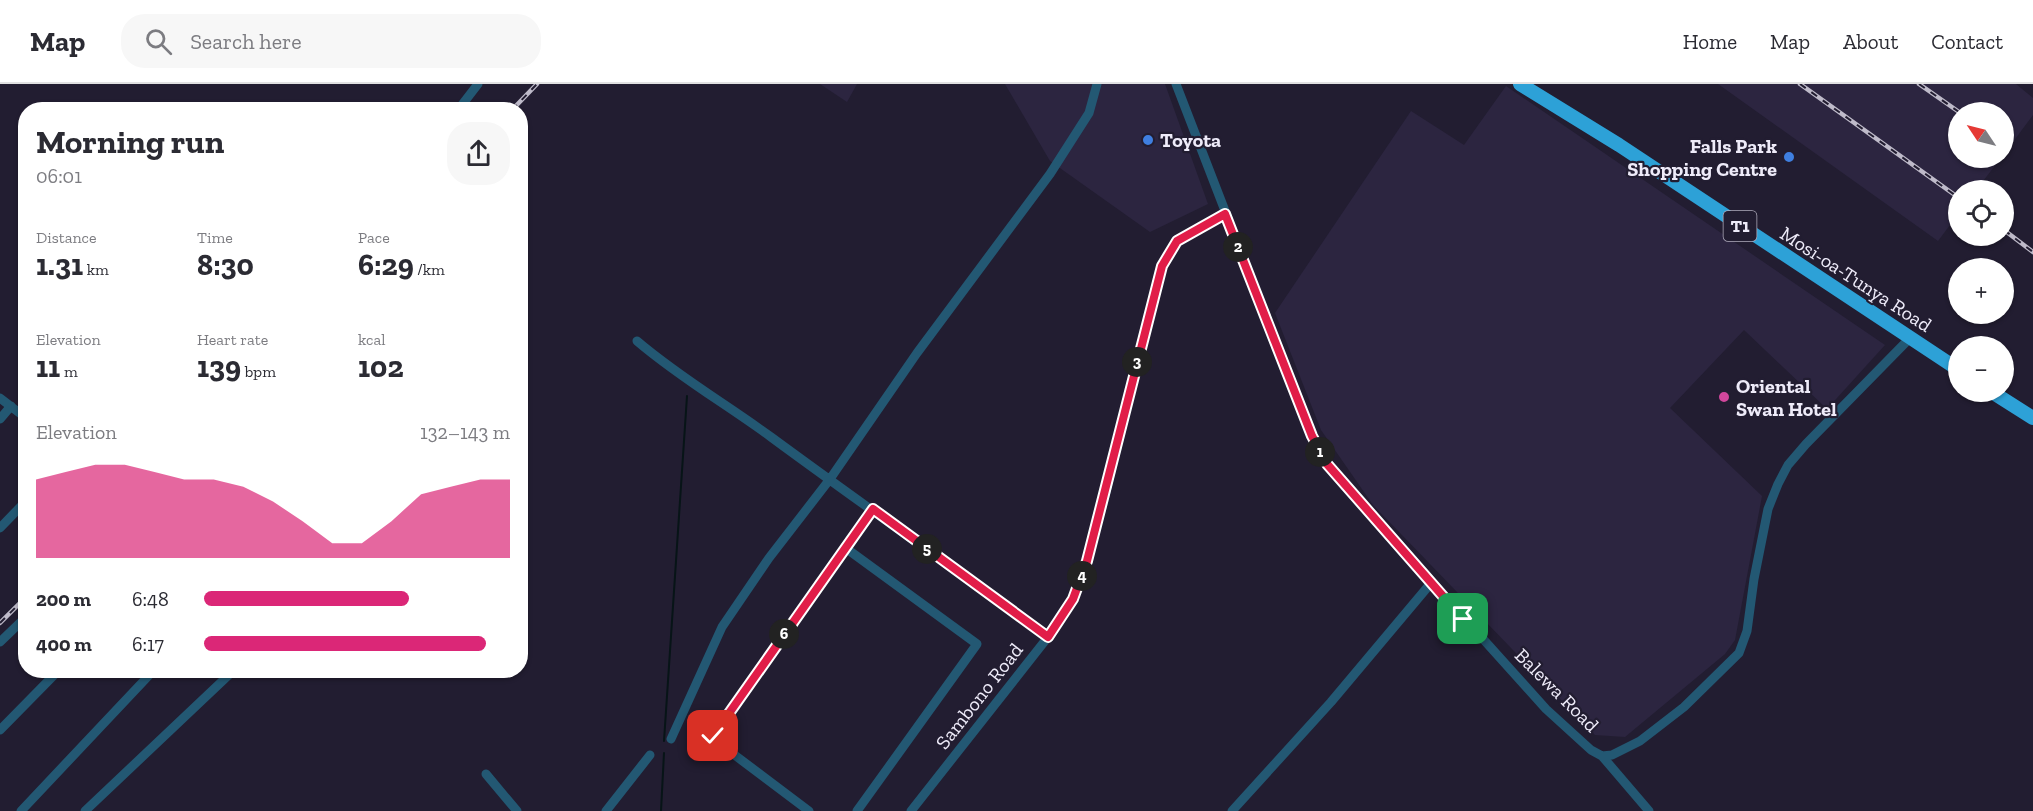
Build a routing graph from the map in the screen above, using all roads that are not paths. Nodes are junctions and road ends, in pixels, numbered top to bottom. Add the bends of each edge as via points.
1 (478, 84) edge
2 (1097, 84) edge
3 (1176, 84) edge
4 (1520, 84) edge
5 (464, 102) edge
6 (1225, 214) junction
7 (1910, 338) junction
8 (637, 340) dead end
9 (1948, 363) edge
10 (0, 398) edge
11 (2008, 402) edge
12 (12, 406) junction
13 (18, 411) edge
14 (2033, 418) edge
15 (0, 419) edge
16 (830, 479) junction
17 (18, 509) edge
18 (873, 509) junction
19 (0, 528) edge
20 (847, 549) junction
21 (1431, 584) junction
22 (18, 625) edge
23 (1048, 637) junction
24 (0, 642) edge
25 (51, 678) edge
26 (146, 678) edge
27 (226, 678) edge
28 (0, 730) edge
29 (671, 739) dead end
30 (650, 755) dead end
31 (1602, 756) junction
32 (486, 774) dead end
33 (21, 811) edge
34 (85, 811) edge
35 (517, 811) edge
36 (606, 811) edge
37 (809, 811) edge
38 (857, 811) edge
39 (911, 811) edge
40 (1232, 811) edge
41 (1649, 811) edge

1 - 5 street
2 - 16 street via 1089,113 1055,166
3 - 6 street, Balewa Road
4 - 7 highway, Mosi-oa-Tunya Road / T1
6 - 21 street, Balewa Road via 1312,436 1327,464
6 - 23 street, Sambono Road via 1177,241 1162,266 1087,561 1073,599
7 - 9 highway, Mosi-oa-Tunya Road / T1
7 - 31 street, Balewa Road via 1788,465 1768,509 1748,631 1738,653 1684,707 1640,741
8 - 16 street via 670,369
10 - 12 street
11 - 14 highway
12 - 13 street
12 - 15 street
16 - 18 street
16 - 29 street via 722,627
17 - 19 street
18 - 20 street
18 - 23 street
20 - 37 street via 713,736
20 - 38 street via 977,644
21 - 31 street, Balewa Road via 1546,709
21 - 40 street
22 - 24 street
23 - 39 street, Sambono Road
25 - 28 street
26 - 33 street
27 - 34 street
30 - 36 street
31 - 41 street
32 - 35 street

